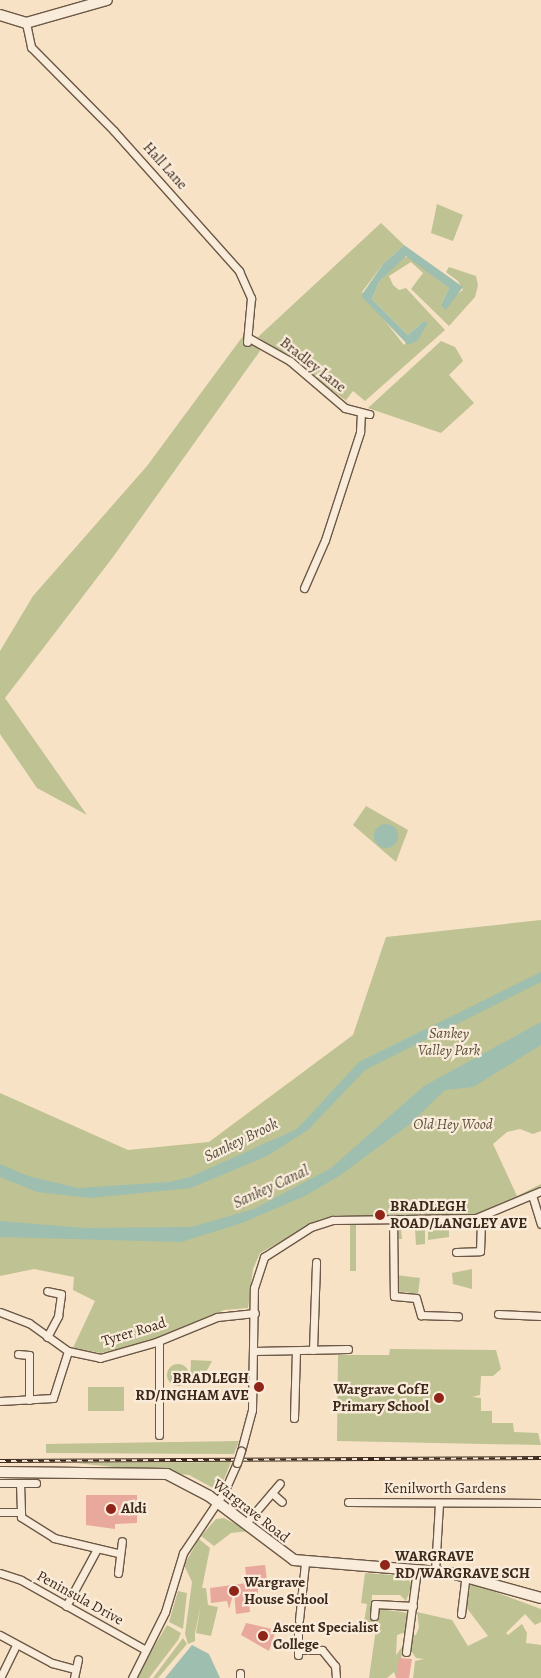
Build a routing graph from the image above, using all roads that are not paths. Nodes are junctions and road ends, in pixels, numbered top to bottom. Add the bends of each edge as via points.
1 (107, 0) edge
2 (92, 2) edge
3 (0, 15) edge
4 (26, 24) junction
5 (248, 340) joint
6 (361, 414) junction
7 (369, 414) dead end
8 (304, 588) dead end
9 (541, 1192) edge
10 (532, 1195) junction
11 (481, 1217) junction
12 (393, 1219) junction
13 (541, 1224) edge
14 (456, 1252) dead end
15 (316, 1262) dead end
16 (47, 1291) dead end
17 (0, 1312) edge
18 (254, 1313) junction
19 (498, 1314) dead end
20 (458, 1316) dead end
21 (541, 1316) edge
22 (47, 1337) junction
23 (159, 1341) junction
24 (348, 1349) dead end
25 (313, 1350) junction
26 (68, 1351) junction
27 (254, 1351) junction
28 (296, 1351) junction
29 (18, 1354) dead end
30 (29, 1400) junction
31 (0, 1401) edge
32 (294, 1418) dead end
33 (159, 1435) dead end
34 (0, 1472) edge
35 (0, 1483) edge
36 (20, 1483) junction
37 (36, 1483) dead end
38 (280, 1483) dead end
39 (272, 1493) junction
40 (218, 1502) junction
41 (282, 1502) dead end
42 (348, 1502) dead end
43 (541, 1503) edge
44 (440, 1504) junction
45 (0, 1512) edge
46 (18, 1512) junction
47 (246, 1523) junction
48 (122, 1541) dead end
49 (97, 1549) junction
50 (118, 1553) junction
51 (305, 1563) junction
52 (417, 1570) junction
53 (435, 1571) junction
54 (0, 1573) edge
55 (118, 1573) dead end
56 (466, 1576) junction
57 (541, 1598) edge
58 (66, 1606) junction
59 (413, 1606) junction
60 (374, 1616) dead end
61 (462, 1616) dead end
62 (298, 1620) dead end
63 (298, 1631) dead end
64 (0, 1635) edge
65 (16, 1645) junction
66 (144, 1649) junction
67 (406, 1652) dead end
68 (78, 1659) dead end
69 (74, 1669) junction
70 (0, 1678) edge
71 (74, 1678) edge
72 (132, 1678) edge
73 (336, 1678) edge

1 - 2 street
2 - 4 street
3 - 4 street
4 - 5 street, Hall Lane via 36,52 114,131 238,271 251,298
5 - 6 street, Bradley Lane via 290,361 345,408
6 - 7 street, Bradley Lane
6 - 8 street via 360,432 325,540
9 - 10 street
10 - 11 street
10 - 13 street
11 - 12 street
11 - 14 street via 480,1251
12 - 18 street via 333,1220 280,1244 264,1257 258,1272
12 - 20 street via 394,1296 416,1298 421,1315
15 - 25 street
16 - 22 street via 61,1294 58,1316
17 - 22 street, Tyrer Road via 29,1323
18 - 23 street, Tyrer Road via 217,1317
18 - 27 street
19 - 21 street
22 - 26 street, Tyrer Road
23 - 26 street, Tyrer Road via 100,1358
23 - 33 street
24 - 25 street
25 - 28 street
26 - 30 street via 60,1366 56,1394 52,1398
27 - 28 street
27 - 40 street, bridge via 252,1410 237,1463
28 - 32 street
29 - 30 street via 29,1355
30 - 31 street
34 - 40 street, Wargrave Road via 167,1474
35 - 36 street
36 - 37 street
36 - 46 street
38 - 39 street
39 - 41 street
39 - 47 street
40 - 47 street, Wargrave Road
40 - 66 street via 183,1553 165,1612
42 - 44 street, Kenilworth Gardens
43 - 44 street, Kenilworth Gardens
44 - 53 street
45 - 46 street
46 - 49 street via 54,1538
47 - 51 street, Wargrave Road via 284,1556
48 - 50 street
49 - 50 street
49 - 58 street
50 - 55 street
51 - 52 street, Wargrave Road
51 - 62 street
52 - 53 street, Wargrave Road
52 - 59 street
53 - 56 street, Wargrave Road
54 - 58 street, Peninsula Drive
56 - 57 street, Wargrave Road
56 - 61 street
58 - 66 street, Peninsula Drive
59 - 60 street via 375,1604
59 - 67 street
63 - 73 street via 298,1652 324,1651 334,1666
64 - 65 street
65 - 69 street via 52,1663
65 - 70 street
66 - 72 street
68 - 69 street
69 - 71 street

